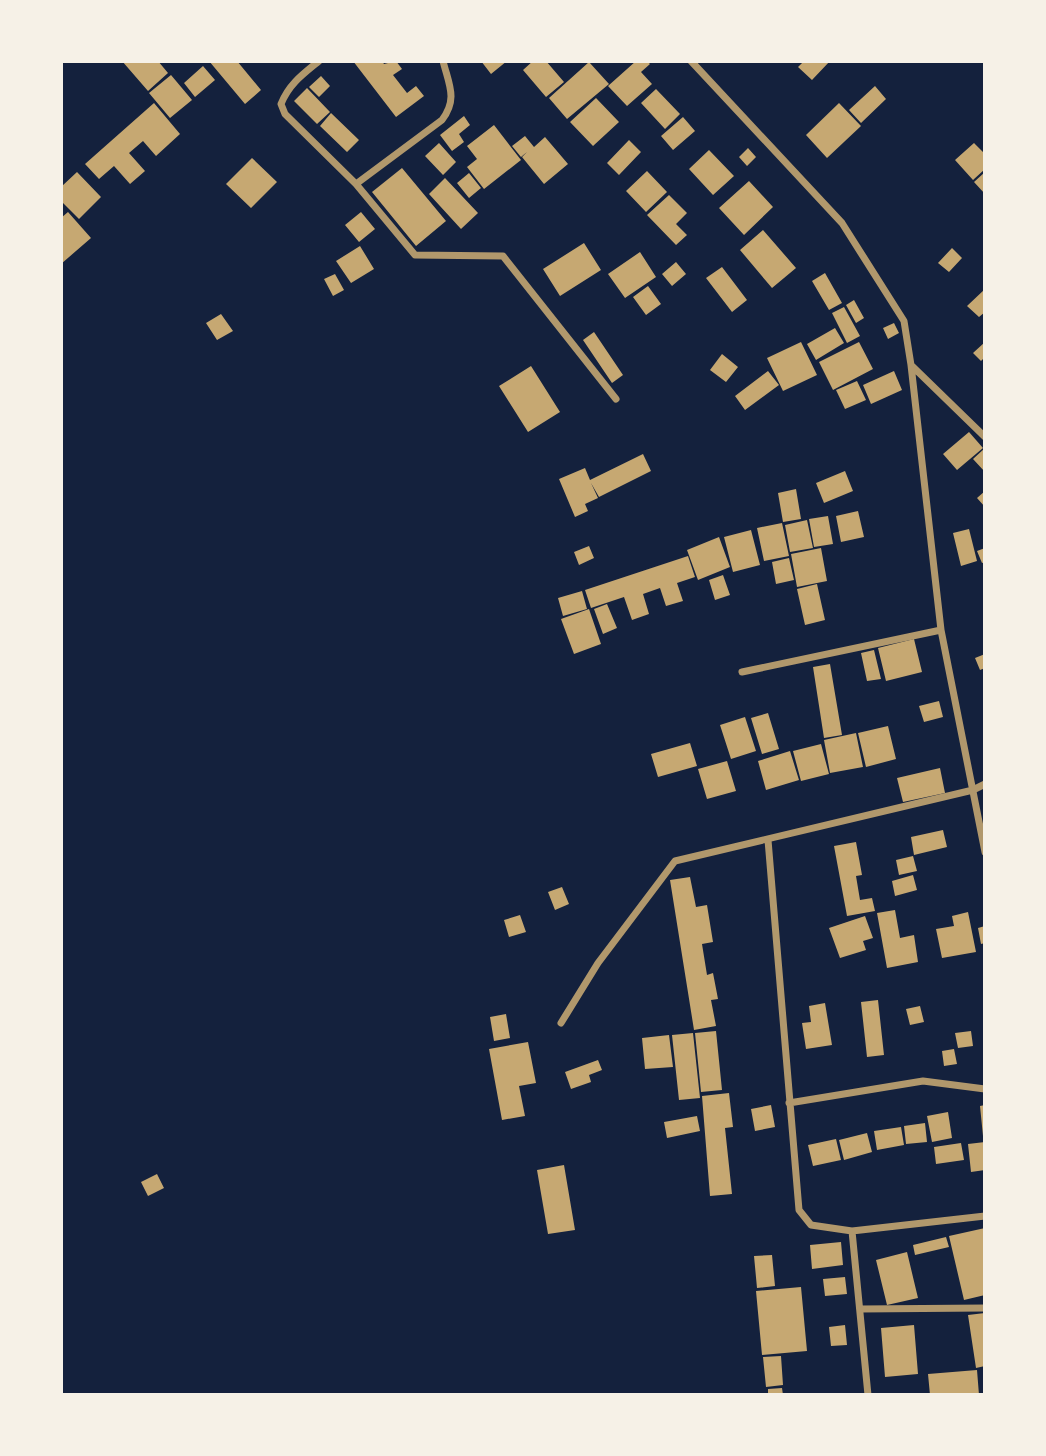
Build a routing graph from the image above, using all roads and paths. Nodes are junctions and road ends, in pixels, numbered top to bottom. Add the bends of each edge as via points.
1 (319, 61) edge
2 (443, 61) edge
3 (691, 61) edge
4 (356, 184) junction
5 (911, 365) junction
6 (616, 398) dead end
7 (985, 437) edge
8 (941, 630) junction
9 (742, 672) dead end
10 (985, 785) edge
11 (973, 790) junction
12 (768, 840) junction
13 (985, 852) edge
14 (561, 1023) dead end
15 (985, 1089) edge
16 (789, 1103) junction
17 (985, 1216) edge
18 (852, 1231) junction
19 (985, 1308) edge
20 (860, 1309) junction
21 (868, 1395) edge

1 - 4 street via 295,80 281,104 285,114
2 - 4 street via 450,109 442,120
3 - 5 street via 842,223 904,321
4 - 6 street via 415,255 503,256
5 - 7 street
5 - 8 street
8 - 9 street
8 - 11 street
10 - 11 street
11 - 12 street
11 - 13 street
12 - 14 street via 675,861 598,963
12 - 16 street
15 - 16 street via 923,1081
16 - 18 street via 799,1210 811,1225
17 - 18 street
18 - 20 street
19 - 20 street
20 - 21 street

